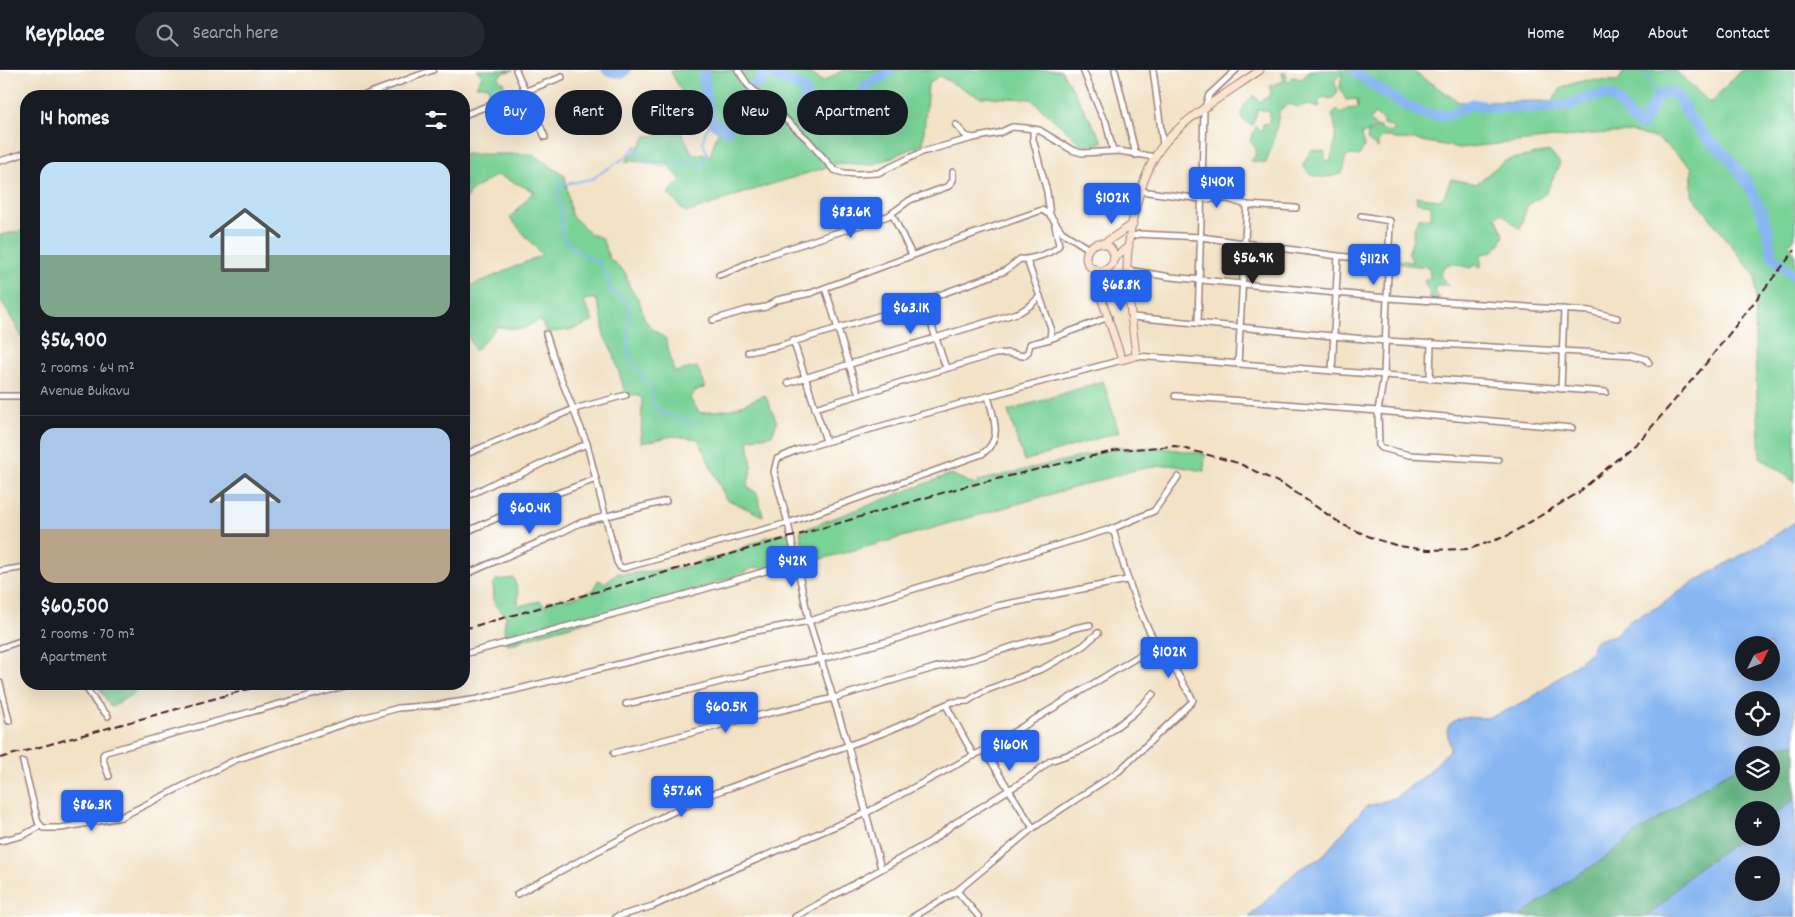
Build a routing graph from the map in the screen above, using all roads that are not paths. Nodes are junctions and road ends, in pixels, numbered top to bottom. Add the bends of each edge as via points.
1 (433, 70) edge
2 (516, 70) edge
3 (738, 70) edge
4 (1083, 70) edge
5 (1115, 70) edge
6 (1153, 70) edge
7 (1236, 70) edge
8 (1260, 70) edge
9 (562, 77) dead end
10 (378, 90) edge
11 (526, 90) edge
12 (529, 90) edge
13 (485, 107) edge
14 (1204, 110) junction
15 (470, 113) edge
16 (956, 124) dead end
17 (1033, 129) junction
18 (544, 135) edge
19 (545, 138) dead end
20 (973, 138) junction
21 (1163, 145) junction
22 (1113, 151) junction
23 (20, 155) edge
24 (1136, 155) junction
25 (1155, 157) junction
26 (0, 160) edge
27 (953, 172) dead end
28 (1140, 190) junction
29 (1202, 199) junction
30 (1247, 205) junction
31 (1296, 208) dead end
32 (892, 214) junction
33 (1050, 215) junction
34 (1361, 216) dead end
35 (1054, 222) junction
36 (1133, 224) junction
37 (1130, 237) junction
38 (1200, 237) junction
39 (1103, 244) junction
40 (1245, 244) junction
41 (1129, 246) junction
42 (1089, 249) junction
43 (912, 255) junction
44 (1338, 256) junction
45 (1027, 260) junction
46 (1113, 261) junction
47 (1388, 261) junction
48 (1095, 270) junction
49 (1127, 270) junction
50 (719, 275) dead end
51 (1199, 280) junction
52 (1243, 284) junction
53 (825, 288) junction
54 (1336, 293) junction
55 (1040, 296) junction
56 (1387, 298) junction
57 (923, 300) junction
58 (1564, 310) junction
59 (1108, 317) junction
60 (1132, 317) junction
61 (1617, 318) dead end
62 (713, 320) dead end
63 (1198, 323) junction
64 (838, 327) junction
65 (1240, 327) junction
66 (546, 334) dead end
67 (1334, 336) junction
68 (936, 338) junction
69 (1050, 339) junction
70 (793, 340) junction
71 (1385, 341) junction
72 (1431, 344) junction
73 (1562, 351) junction
74 (748, 352) dead end
75 (1136, 356) junction
76 (1122, 360) junction
77 (1649, 363) dead end
78 (1238, 364) junction
79 (848, 365) junction
80 (946, 368) junction
81 (1332, 371) junction
82 (1384, 375) junction
83 (806, 377) junction
84 (1430, 379) junction
85 (788, 383) dead end
86 (1561, 388) junction
87 (1606, 392) dead end
88 (859, 394) junction
89 (0, 396) edge
90 (20, 396) edge
91 (626, 396) dead end
92 (988, 396) junction
93 (1175, 396) dead end
94 (815, 408) junction
95 (574, 409) junction
96 (1378, 410) junction
97 (1572, 428) dead end
98 (826, 441) junction
99 (587, 444) junction
100 (470, 452) edge
101 (1498, 460) dead end
102 (1178, 476) dead end
103 (596, 478) junction
104 (470, 495) edge
105 (666, 501) dead end
106 (605, 515) junction
107 (788, 523) junction
108 (470, 529) edge
109 (1109, 530) junction
110 (797, 562) junction
111 (20, 568) edge
112 (0, 571) edge
113 (470, 572) edge
114 (1127, 580) junction
115 (810, 621) junction
116 (1090, 625) dead end
117 (1098, 633) dead end
118 (20, 641) edge
119 (1157, 645) junction
120 (0, 648) edge
121 (470, 652) edge
122 (822, 659) junction
123 (0, 682) edge
124 (88, 690) edge
125 (330, 690) edge
126 (1153, 694) dead end
127 (834, 698) junction
128 (626, 704) dead end
129 (946, 705) junction
130 (108, 716) dead end
131 (9, 721) dead end
132 (848, 745) junction
133 (984, 750) junction
134 (614, 753) dead end
135 (974, 756) junction
136 (23, 762) dead end
137 (109, 776) dead end
138 (1009, 789) junction
139 (866, 813) junction
140 (40, 826) junction
141 (1033, 828) junction
142 (0, 841) edge
143 (881, 868) junction
144 (957, 891) junction
145 (517, 894) dead end
146 (616, 917) edge
147 (794, 917) edge
148 (913, 917) edge
149 (978, 917) edge

1 - 10 street
2 - 11 street
3 - 20 street via 748,85 807,139 834,170 878,173 922,152
4 - 22 street via 1106,122
5 - 24 street
6 - 21 street
7 - 14 street via 1209,94
8 - 14 street
9 - 12 street
13 - 15 street
14 - 21 street
14 - 29 street
16 - 20 street via 966,136
17 - 20 street via 1013,127
17 - 22 street via 1082,153
17 - 33 street
18 - 19 street
21 - 25 street
22 - 24 street
23 - 26 street
24 - 25 street
25 - 28 street
27 - 32 street via 953,180 948,186 910,200
28 - 29 street
28 - 36 street
29 - 30 street
29 - 38 street
30 - 31 street
30 - 40 street
32 - 43 street
32 - 50 street via 759,258
33 - 35 street
33 - 43 street via 1042,210
34 - 47 street via 1390,220
35 - 42 street via 1062,232
35 - 45 street via 1058,249
36 - 37 street
36 - 39 street
37 - 38 street via 1139,234
37 - 41 street
38 - 40 street
38 - 51 street
39 - 42 street
39 - 46 street via 1111,249
40 - 44 street
40 - 52 street
41 - 46 street
41 - 49 street
42 - 48 street via 1087,261
43 - 53 street
44 - 47 street
44 - 54 street
45 - 55 street
45 - 57 street via 1017,260 1005,271
46 - 48 street via 1104,270
46 - 49 street
47 - 56 street
48 - 59 street
49 - 51 street
49 - 60 street
51 - 52 street
51 - 63 street
52 - 54 street
52 - 65 street
53 - 62 street
53 - 64 street
54 - 56 street
54 - 67 street
55 - 68 street via 1020,312
55 - 69 street via 1051,328
56 - 58 street
56 - 71 street
57 - 64 street
57 - 68 street
58 - 61 street via 1590,311
58 - 73 street
59 - 69 street
59 - 76 street
60 - 63 street
60 - 75 street
63 - 65 street
64 - 70 street
64 - 79 street
65 - 67 street
65 - 78 street
66 - 95 street
67 - 71 street
67 - 81 street
68 - 79 street
68 - 80 street
69 - 80 street via 1030,344 1028,352 1022,356 996,354
70 - 74 street
70 - 83 street
71 - 72 street
71 - 82 street
72 - 73 street
72 - 84 street
73 - 77 street via 1632,355
73 - 86 street
75 - 76 street
75 - 78 street
76 - 92 street
78 - 81 street
79 - 83 street
79 - 88 street
80 - 88 street
81 - 82 street
82 - 84 street
82 - 96 street
83 - 85 street
83 - 94 street
84 - 86 street
86 - 87 street
88 - 94 street
89 - 90 street
91 - 95 street
92 - 98 street
92 - 107 street via 996,428 994,442 982,454
93 - 96 street
94 - 98 street
95 - 99 street
95 - 100 street
96 - 97 street
96 - 101 street via 1379,445 1382,448 1408,455
98 - 107 street via 777,460 774,472
99 - 103 street
99 - 104 street
102 - 109 street via 1154,511
103 - 106 street
103 - 108 street
105 - 106 street
106 - 107 street via 617,562 624,568
106 - 113 street
107 - 110 street
109 - 114 street via 1114,532
109 - 115 street
110 - 115 street
110 - 121 street
111 - 112 street
114 - 119 street via 1144,624
114 - 122 street via 997,606
115 - 122 street
115 - 140 street via 741,634 478,699 398,708 235,760 121,816 61,828
116 - 127 street
117 - 129 street via 1084,646 1044,668 968,700
118 - 120 street
119 - 133 street
119 - 141 street via 1192,702 1118,771
122 - 127 street
122 - 128 street
123 - 131 street
124 - 130 street
125 - 137 street via 106,752 103,760
126 - 138 street via 1097,742 1050,761
127 - 132 street
127 - 134 street
129 - 132 street
129 - 135 street
132 - 139 street
132 - 145 street via 712,794
133 - 135 street
133 - 138 street
135 - 139 street
136 - 140 street
138 - 141 street
138 - 143 street via 930,842
139 - 143 street
139 - 146 street via 653,906
140 - 142 street
141 - 144 street
143 - 147 street
144 - 148 street
144 - 149 street

